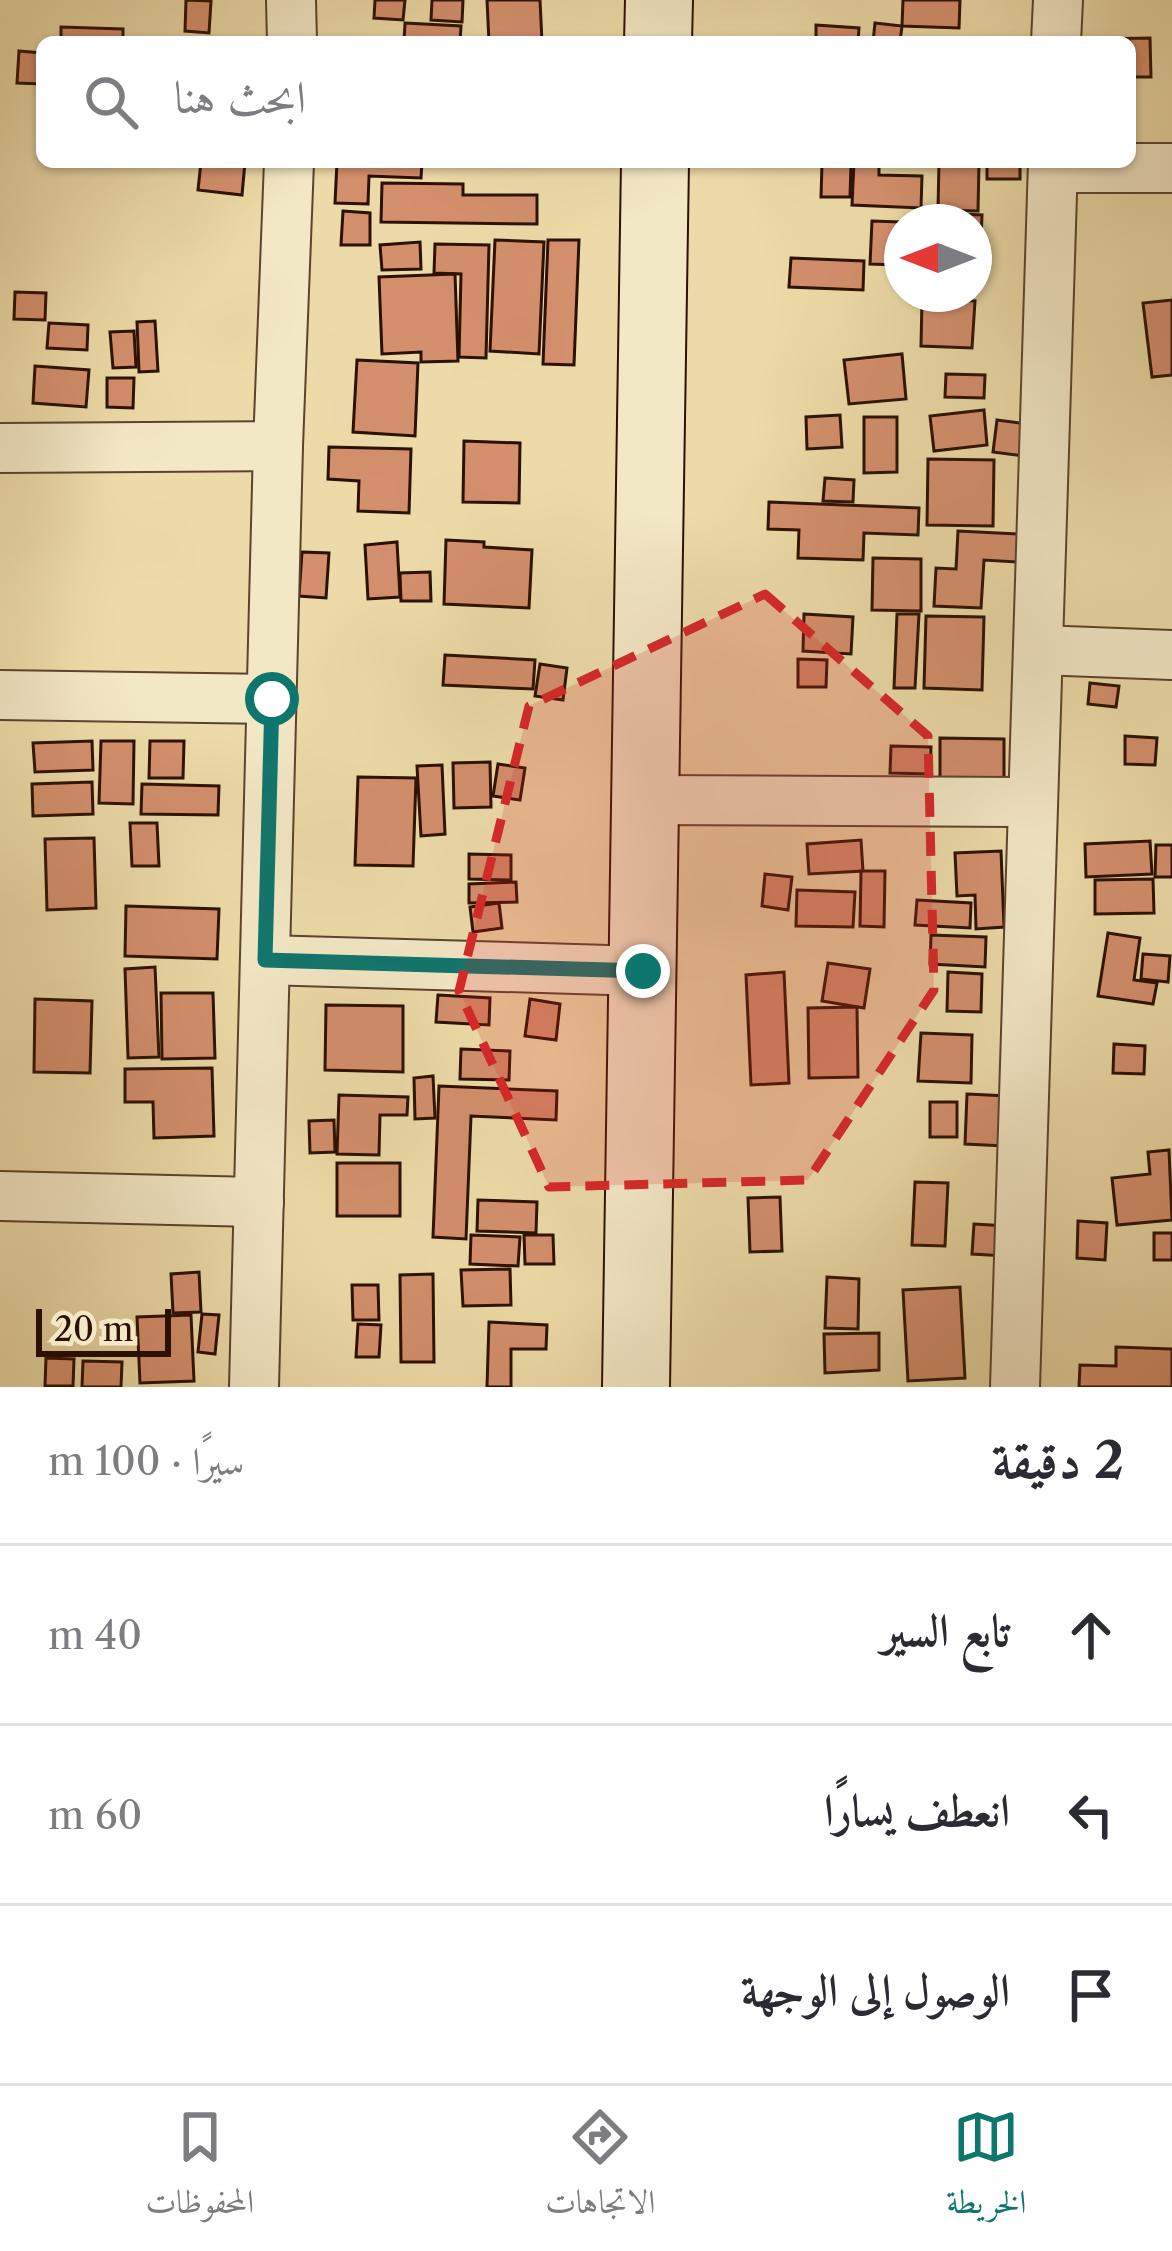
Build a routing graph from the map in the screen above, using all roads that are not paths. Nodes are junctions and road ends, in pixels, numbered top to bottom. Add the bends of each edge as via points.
1 (291, 0) edge
2 (659, 0) edge
3 (1058, 0) edge
4 (292, 36) edge
5 (658, 36) edge
6 (1056, 36) edge
7 (1136, 167) edge
8 (289, 168) edge
9 (655, 168) edge
10 (1053, 168) edge
11 (1172, 168) edge
12 (278, 446) junction
13 (0, 448) edge
14 (1039, 650) junction
15 (1172, 656) edge
16 (0, 695) edge
17 (272, 699) junction
18 (644, 800) junction
19 (1032, 802) junction
20 (265, 960) junction
21 (643, 971) junction
22 (0, 1196) edge
23 (259, 1202) junction
24 (254, 1387) edge
25 (636, 1387) edge
26 (1015, 1387) edge

1 - 4 street
2 - 5 street
3 - 6 street
7 - 11 street
8 - 12 street
9 - 18 street
10 - 14 street
12 - 13 street
12 - 17 street
14 - 15 street
14 - 19 street
16 - 17 street
17 - 20 street
18 - 19 street
18 - 21 street
19 - 26 street
20 - 21 street
20 - 23 street
21 - 25 street
22 - 23 street
23 - 24 street

